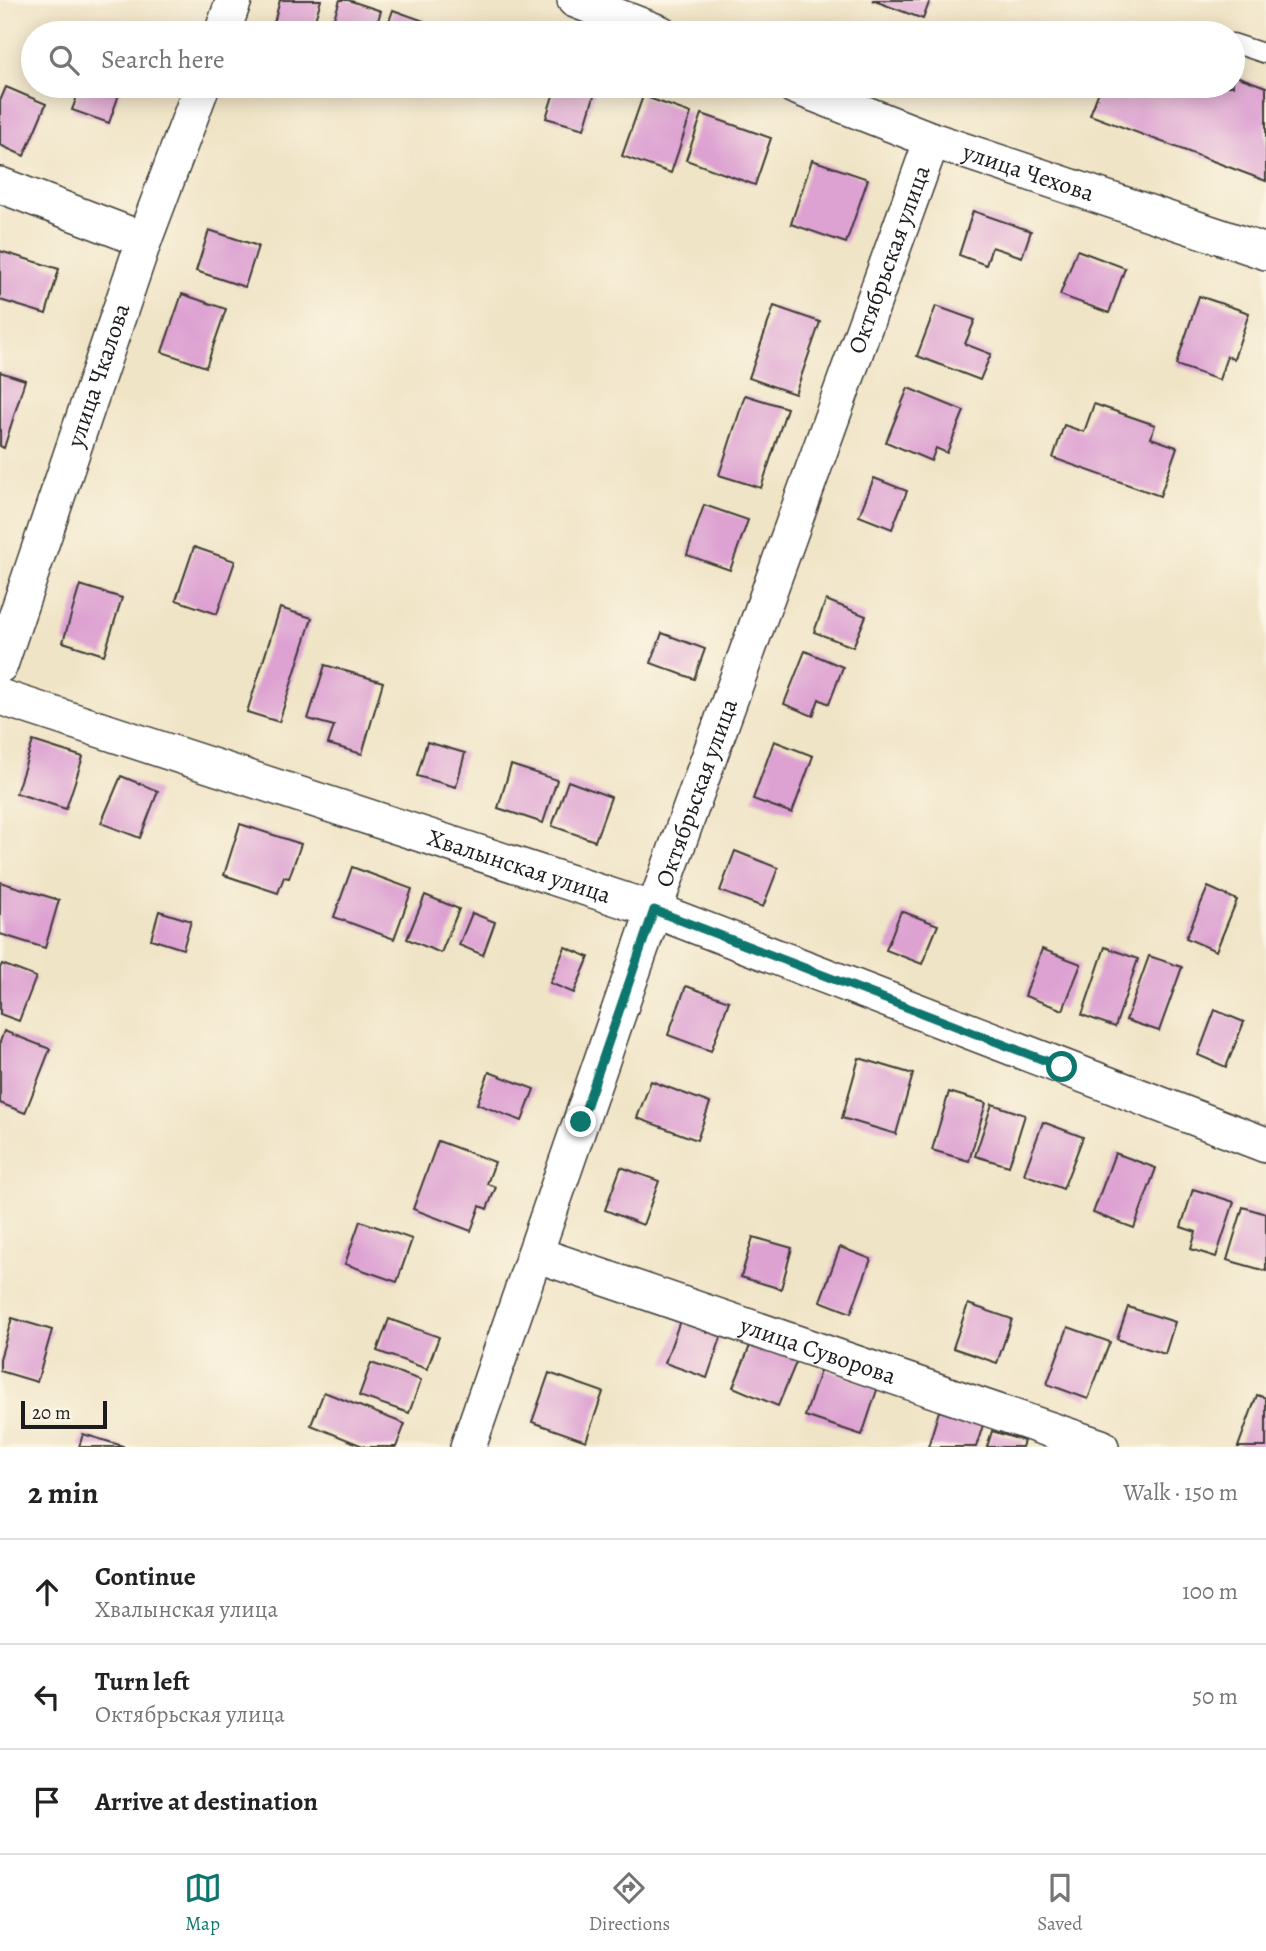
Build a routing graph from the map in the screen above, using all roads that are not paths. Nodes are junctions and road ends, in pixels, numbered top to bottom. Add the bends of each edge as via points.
1 (234, 0) edge
2 (575, 0) edge
3 (226, 21) edge
4 (629, 21) edge
5 (1245, 47) edge
6 (1266, 54) edge
7 (197, 98) edge
8 (825, 98) edge
9 (932, 140) junction
10 (0, 185) edge
11 (144, 240) junction
12 (1266, 252) edge
13 (0, 666) edge
14 (0, 697) edge
15 (654, 910) junction
16 (1266, 1145) edge
17 (535, 1254) junction
18 (468, 1447) edge
19 (1101, 1447) edge

1 - 3 street
2 - 4 street
5 - 6 lane
7 - 11 street, улица Чкалова
8 - 9 street, улица Чехова
9 - 12 street, улица Чехова
9 - 15 street, Октябрьская улица
10 - 11 street
11 - 13 street, улица Чкалова
14 - 15 street, Хвалынская улица
15 - 16 street, Хвалынская улица
15 - 17 street, Октябрьская улица
17 - 18 street, Октябрьская улица
17 - 19 street, улица Суворова

